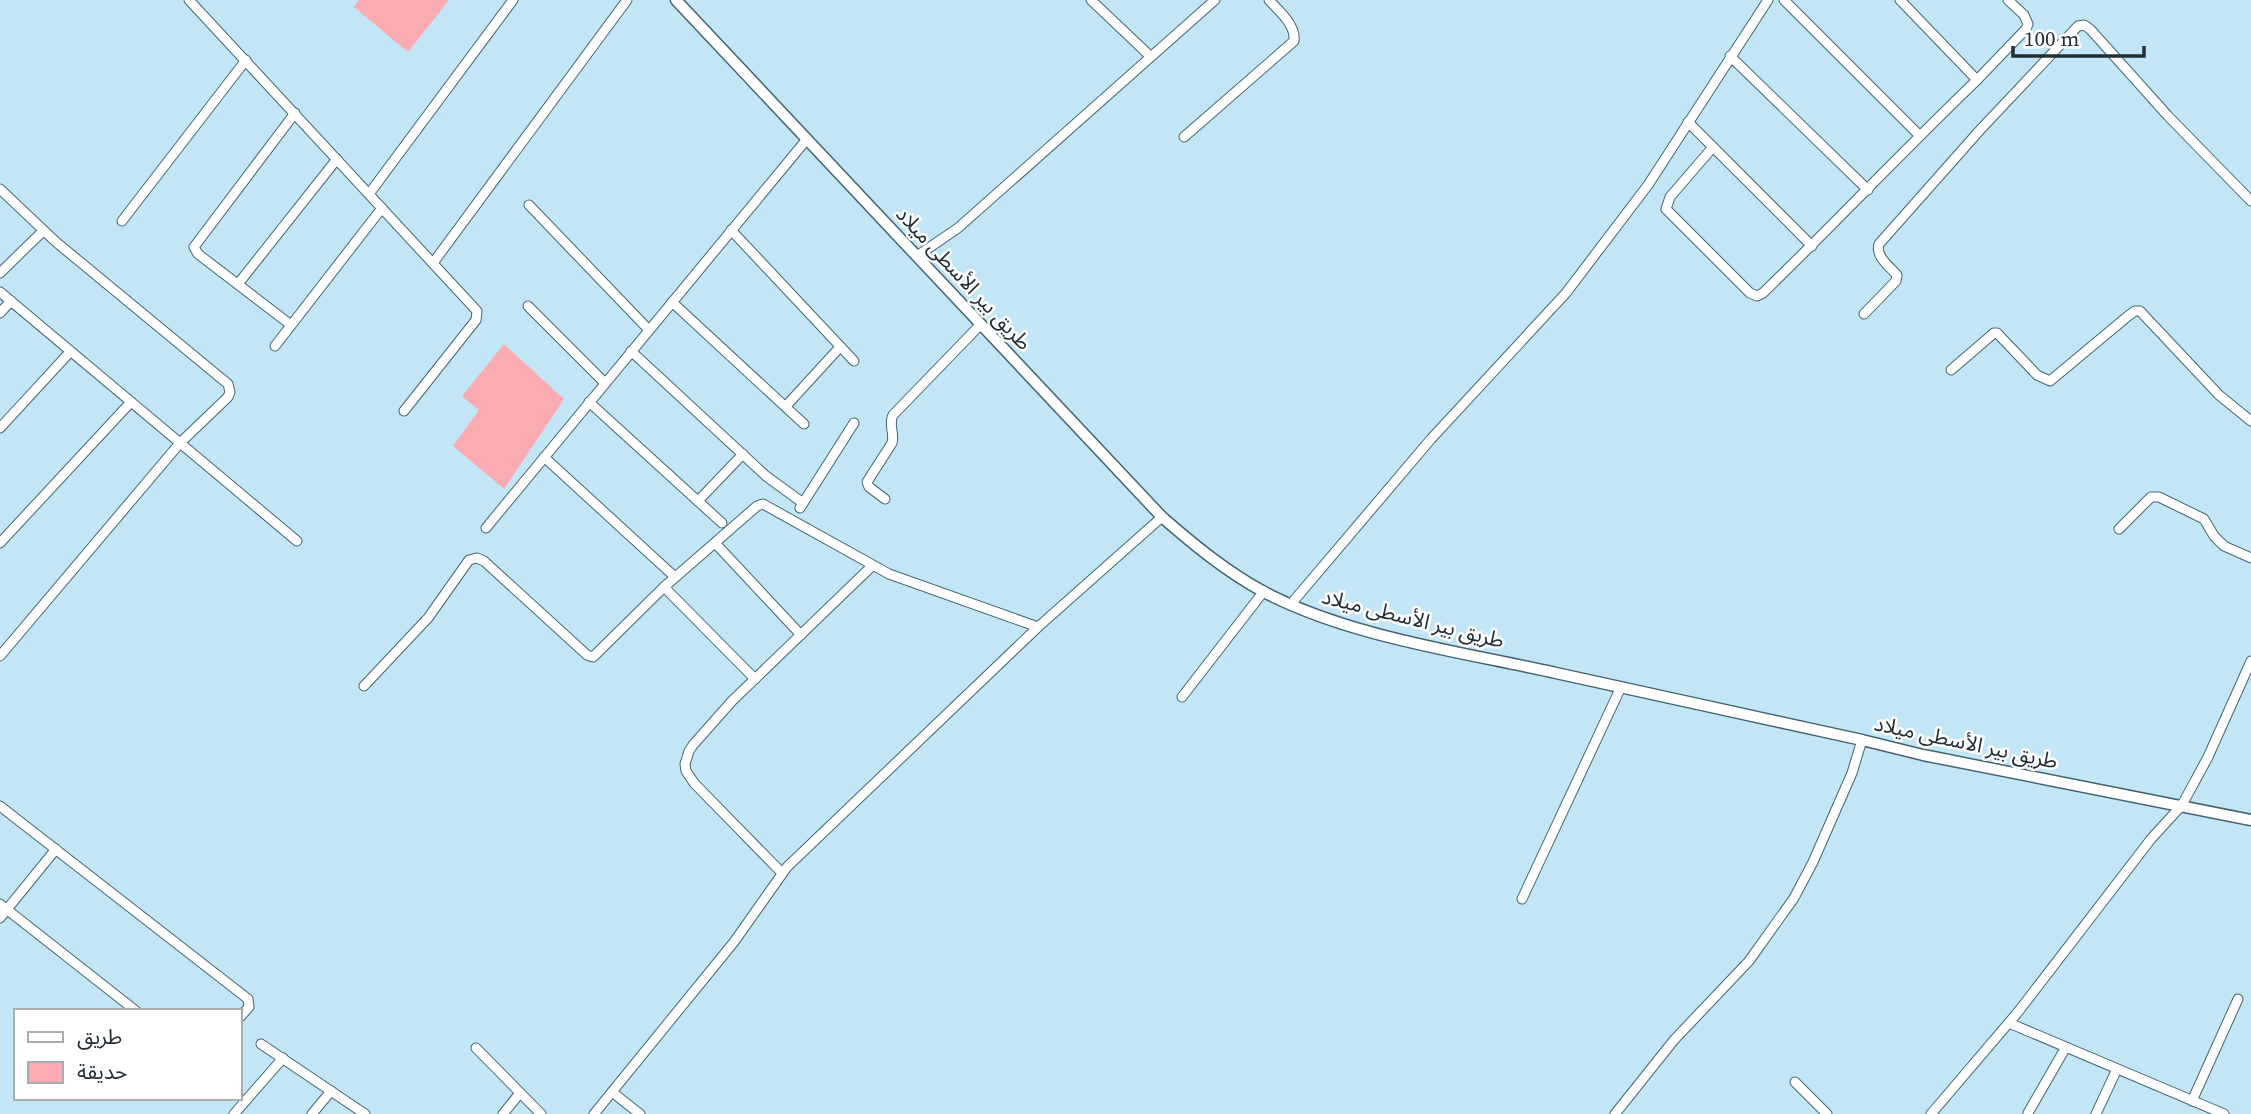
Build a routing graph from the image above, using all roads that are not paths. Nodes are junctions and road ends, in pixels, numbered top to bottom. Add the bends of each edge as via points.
1 (189, 0) edge
2 (513, 0) edge
3 (627, 0) edge
4 (676, 0) edge
5 (1091, 0) edge
6 (1215, 0) edge
7 (1269, 0) edge
8 (1768, 0) edge
9 (1784, 0) edge
10 (1900, 0) edge
11 (2008, 0) edge
12 (1203, 4) edge
13 (1150, 56) junction
14 (1730, 56) junction
15 (246, 60) junction
16 (1977, 80) junction
17 (295, 113) junction
18 (1688, 122) junction
19 (1919, 135) junction
20 (1184, 136) dead end
21 (807, 139) junction
22 (1713, 147) junction
23 (337, 159) junction
24 (0, 189) edge
25 (1868, 190) junction
26 (369, 194) junction
27 (2251, 201) edge
28 (530, 205) dead end
29 (382, 208) junction
30 (122, 221) dead end
31 (731, 230) junction
32 (43, 231) junction
33 (1812, 246) junction
34 (917, 256) junction
35 (433, 263) junction
36 (0, 273) edge
37 (238, 284) junction
38 (0, 292) edge
39 (11, 301) junction
40 (672, 302) junction
41 (528, 306) dead end
42 (0, 313) edge
43 (1864, 314) dead end
44 (981, 324) junction
45 (291, 325) junction
46 (649, 330) junction
47 (275, 346) dead end
48 (840, 347) junction
49 (631, 351) junction
50 (70, 352) junction
51 (854, 361) dead end
52 (1951, 370) dead end
53 (605, 383) junction
54 (131, 402) junction
55 (589, 402) junction
56 (786, 406) junction
57 (404, 411) dead end
58 (2251, 421) edge
59 (854, 423) dead end
60 (804, 424) dead end
61 (0, 428) edge
62 (180, 443) junction
63 (743, 454) junction
64 (544, 457) junction
65 (885, 499) dead end
66 (698, 501) junction
67 (1162, 517) junction
68 (722, 523) dead end
69 (486, 528) dead end
70 (2119, 529) dead end
71 (297, 541) dead end
72 (0, 543) edge
73 (715, 543) junction
74 (2251, 558) edge
75 (872, 566) junction
76 (675, 577) junction
77 (664, 587) junction
78 (1264, 592) junction
79 (1291, 604) junction
80 (1038, 627) junction
81 (801, 635) junction
82 (0, 656) edge
83 (2251, 661) edge
84 (755, 679) junction
85 (364, 687) dead end
86 (1621, 687) junction
87 (1182, 697) dead end
88 (1862, 740) junction
89 (2182, 805) junction
90 (0, 806) edge
91 (2251, 820) edge
92 (56, 849) junction
93 (782, 873) junction
94 (1522, 899) dead end
95 (4, 906) edge
96 (0, 918) edge
97 (2238, 999) dead end
98 (133, 1009) edge
99 (242, 1015) edge
100 (2009, 1023) junction
101 (261, 1044) dead end
102 (2066, 1047) junction
103 (475, 1048) dead end
104 (283, 1058) junction
105 (2117, 1069) junction
106 (1795, 1082) dead end
107 (331, 1091) junction
108 (612, 1091) junction
109 (520, 1093) junction
110 (2192, 1101) junction
111 (2028, 1113) edge
112 (234, 1114) edge
113 (312, 1114) edge
114 (365, 1114) edge
115 (503, 1114) edge
116 (541, 1114) edge
117 (594, 1114) edge
118 (640, 1114) edge
119 (1615, 1114) edge
120 (1827, 1114) edge
121 (1931, 1114) edge
122 (2096, 1114) edge
123 (2224, 1114) edge

1 - 15 street
2 - 26 street
3 - 35 street
4 - 21 main road, طريق بير الأسطى ميلاد
5 - 13 street
6 - 12 street
7 - 20 street via 1292,27 1294,41
8 - 14 street
9 - 19 street
10 - 16 street
11 - 16 street via 2028,24
12 - 13 street
13 - 34 street via 958,228
14 - 18 street
14 - 25 street
15 - 17 street
15 - 30 street
16 - 19 street
17 - 23 street
17 - 37 street via 195,244 198,254
18 - 22 street
18 - 79 street via 1648,185 1566,293 1431,439
19 - 25 street
21 - 31 street
21 - 34 main road, طريق بير الأسطى ميلاد
22 - 33 street
22 - 33 street via 1670,197 1668,213 1754,296 1763,293
23 - 26 street
23 - 37 street
24 - 32 street
25 - 33 street
26 - 29 street
27 - 43 street via 2084,24 1980,130 1879,244 1880,255 1896,281
28 - 46 street
29 - 35 street
29 - 45 street
31 - 40 street
31 - 48 street
32 - 36 street
32 - 62 street via 229,387 228,397
34 - 44 main road, طريق بير الأسطى ميلاد
35 - 57 street via 478,316
37 - 45 street
38 - 39 street
39 - 42 street
39 - 50 street
40 - 46 street
40 - 56 street
41 - 53 street
44 - 65 street via 893,415 892,443 867,481
44 - 67 main road, طريق بير الأسطى ميلاد
45 - 47 street
46 - 49 street
48 - 51 street
48 - 56 street
49 - 53 street
49 - 63 street
50 - 54 street
50 - 61 street
52 - 58 street via 1997,333 2037,375 2050,381 2135,311
53 - 55 street
54 - 62 street
54 - 72 street
55 - 64 street
55 - 66 street
56 - 60 street
59 - 63 street via 802,506
62 - 71 street
62 - 82 street
63 - 66 street
64 - 69 street
64 - 76 street
66 - 68 street
67 - 78 main road, طريق بير الأسطى ميلاد via 1210,557
67 - 80 street
70 - 74 street via 2151,497 2159,497 2204,519 2224,546
73 - 75 street via 766,504
73 - 76 street
73 - 81 street
75 - 80 street
75 - 81 street
76 - 77 street
77 - 84 street
77 - 85 street via 591,657 484,561 469,560 428,618
78 - 79 main road, طريق بير الأسطى ميلاد
78 - 87 street
79 - 86 main road, طريق بير الأسطى ميلاد via 1381,634
80 - 93 street
81 - 84 street
83 - 89 street
84 - 93 street via 689,751 686,771
86 - 88 main road, طريق بير الأسطى ميلاد
86 - 94 street
88 - 89 main road, طريق بير الأسطى ميلاد
88 - 119 street via 1814,862 1794,898 1749,961 1674,1040
89 - 91 main road, طريق بير الأسطى ميلاد
89 - 100 street
90 - 92 street
92 - 95 street
92 - 99 street via 248,999 249,1007
93 - 108 street via 734,942
95 - 96 street
95 - 98 street
97 - 110 street
100 - 102 street
100 - 121 street
101 - 104 street
102 - 105 street
102 - 111 street
103 - 109 street
104 - 107 street
104 - 112 street
105 - 110 street
105 - 122 street
106 - 120 street
107 - 113 street
107 - 114 street
108 - 117 street
108 - 118 street
109 - 115 street
109 - 116 street
110 - 123 street

